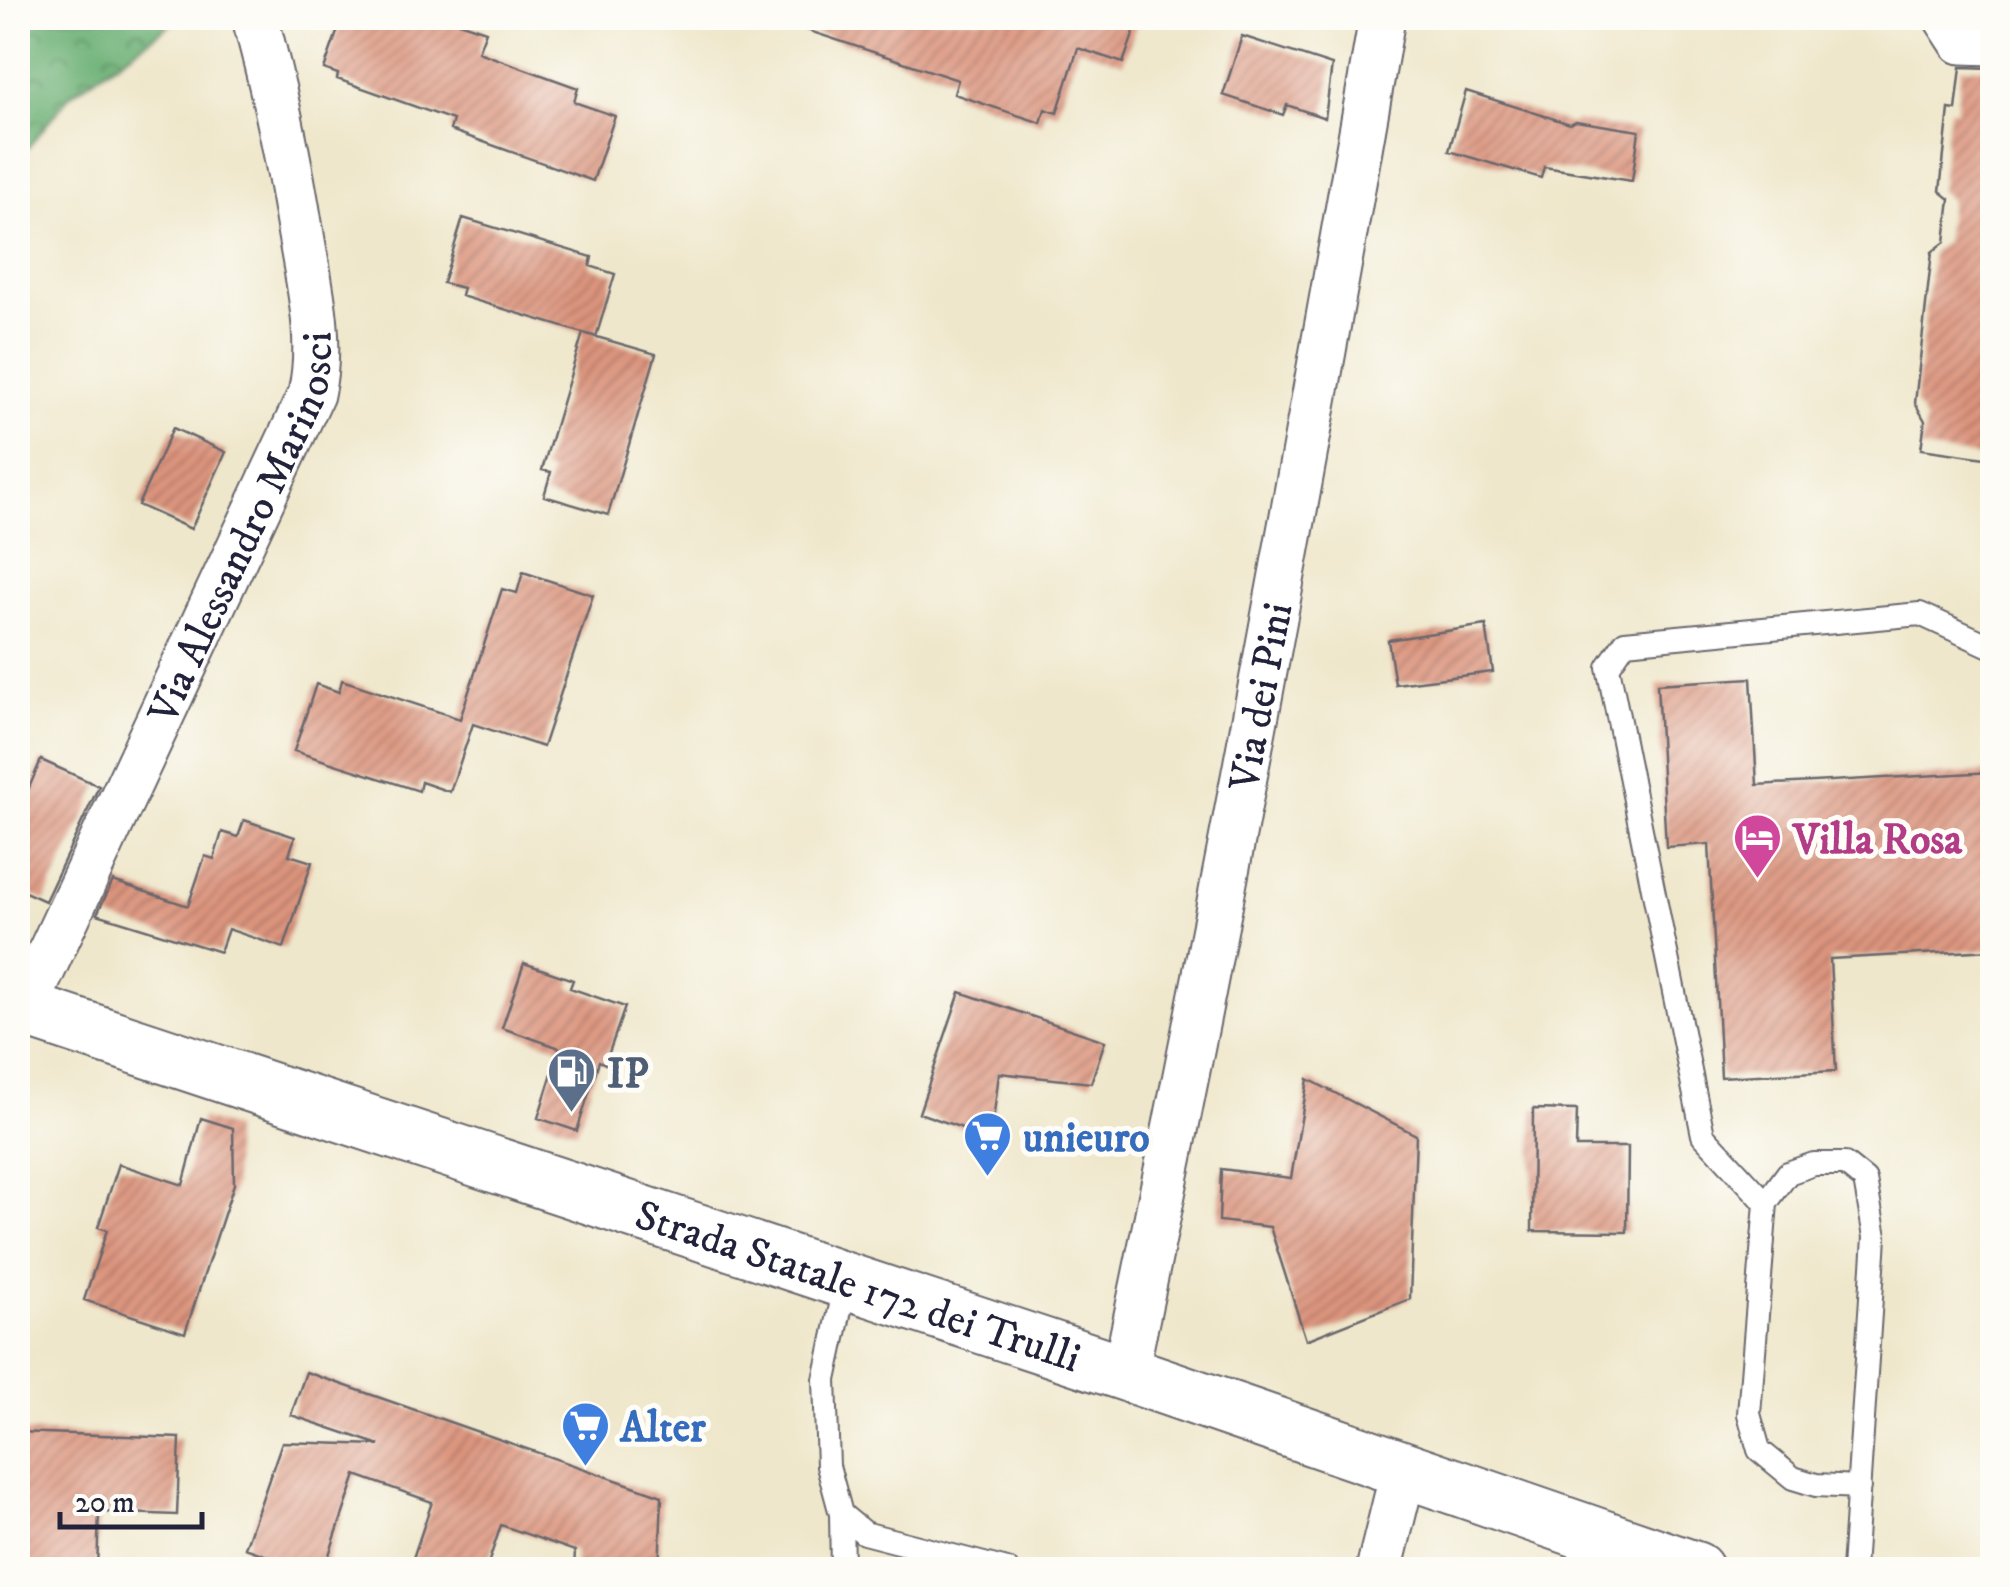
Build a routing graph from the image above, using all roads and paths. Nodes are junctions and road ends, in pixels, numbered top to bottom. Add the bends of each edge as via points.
1 (255, 18) edge
2 (1382, 18) edge
3 (1947, 18) edge
4 (1992, 42) edge
5 (1992, 647) edge
6 (21, 1008) edge
7 (1766, 1204) junction
8 (846, 1282) junction
9 (1125, 1374) junction
10 (1404, 1469) junction
11 (1858, 1487) junction
12 (841, 1514) junction
13 (842, 1570) edge
14 (1008, 1570) edge
15 (1378, 1570) edge
16 (1696, 1570) edge
17 (1853, 1570) edge

1 - 6 street, Via Alessandro Marinosci via 279,105 318,365
2 - 9 street, Via dei Pini via 1314,410
3 - 4 street via 1962,42
5 - 7 lane via 1920,614 1625,642 1608,668 1703,1135
6 - 8 main road, Strada Statale 172 dei Trulli
7 - 11 lane via 1750,1414 1759,1450 1793,1478
7 - 11 lane via 1788,1173 1814,1164 1845,1164 1865,1180 1875,1237
8 - 9 main road, Strada Statale 172 dei Trulli
8 - 12 lane via 825,1380 828,1466
9 - 10 main road, Strada Statale 172 dei Trulli
10 - 15 street
10 - 16 main road, Strada Statale 172 dei Trulli
11 - 17 lane
12 - 13 lane
12 - 14 lane via 864,1533

